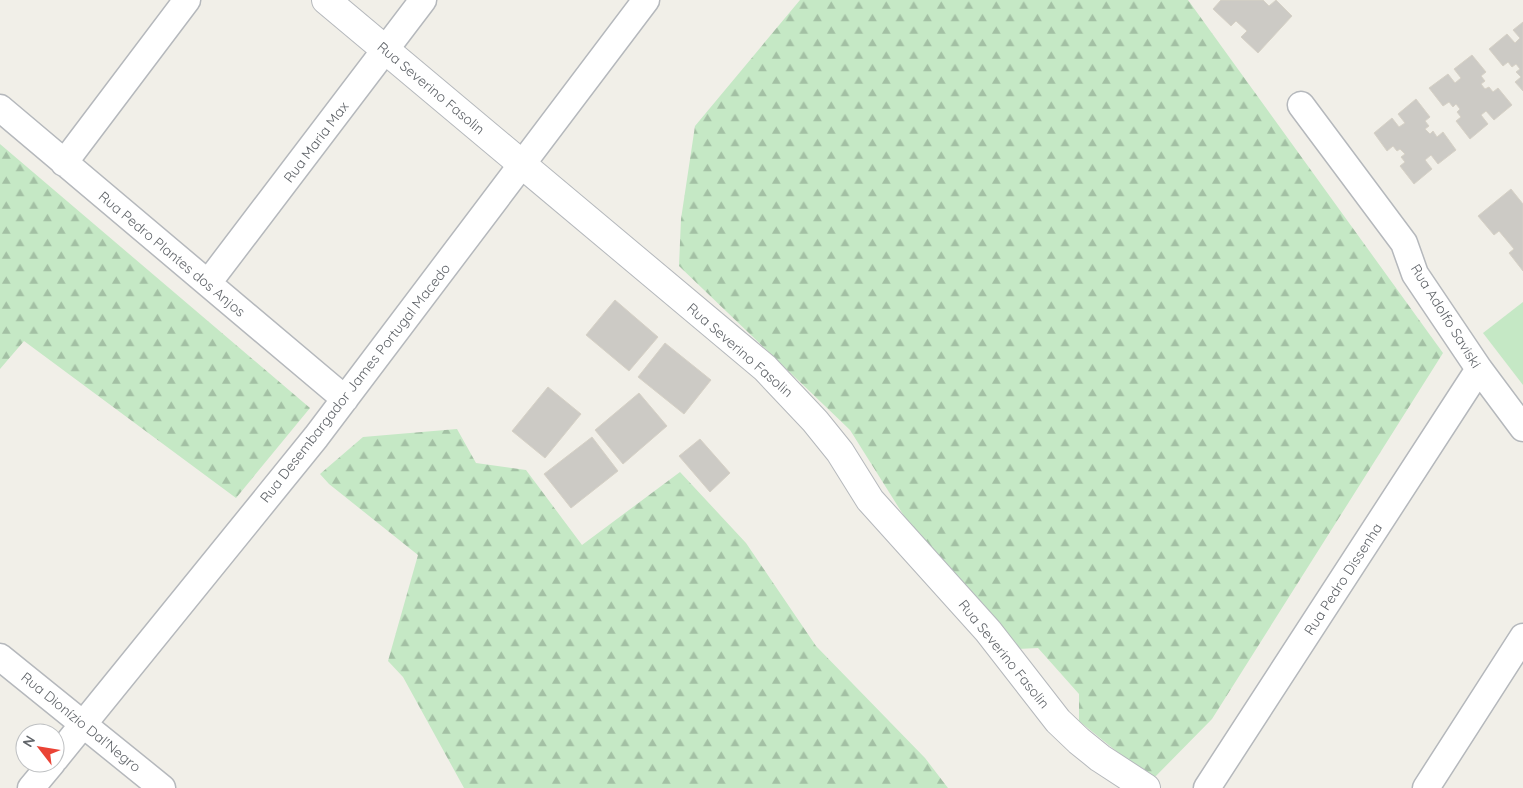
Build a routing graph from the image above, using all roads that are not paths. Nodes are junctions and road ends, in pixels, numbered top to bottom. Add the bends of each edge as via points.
1 (187, 0) edge
2 (326, 0) edge
3 (423, 0) edge
4 (646, 0) edge
5 (385, 50) junction
6 (1301, 105) dead end
7 (0, 108) edge
8 (64, 162) junction
9 (522, 165) junction
10 (208, 284) junction
11 (1478, 370) junction
12 (345, 399) junction
13 (1523, 428) edge
14 (1523, 638) edge
15 (0, 657) edge
16 (84, 724) junction
17 (65, 747) edge
18 (44, 773) edge
19 (32, 788) edge
20 (162, 788) edge
21 (1146, 788) edge
22 (1207, 788) edge
23 (1426, 788) edge

1 - 8 street
2 - 5 street, Rua Severino Fasolin
3 - 5 street, Rua Maria Max
4 - 9 street, Rua Desembargador James Portugal Macedo
5 - 9 street, Rua Severino Fasolin
5 - 10 street, Rua Maria Max
6 - 11 street, Rua Adolfo Saviski via 1404,244 1415,274
7 - 8 street, Rua Pedro Plantes dos Anjos
8 - 10 street, Rua Pedro Plantes dos Anjos
9 - 12 street, Rua Desembargador James Portugal Macedo
9 - 21 street, Rua Severino Fasolin via 765,368 840,452 876,507 988,630 1058,720 1093,752
10 - 12 street, Rua Pedro Plantes dos Anjos
11 - 13 street, Rua Adolfo Saviski
11 - 22 street, Rua Pedro Dissenha
12 - 16 street, Rua Desembargador James Portugal Macedo
14 - 23 street
15 - 16 street, Rua Dionízio Dal'Negro
16 - 17 street, Rua Desembargador James Portugal Macedo
16 - 20 street, Rua Dionízio Dal'Negro
18 - 19 street

